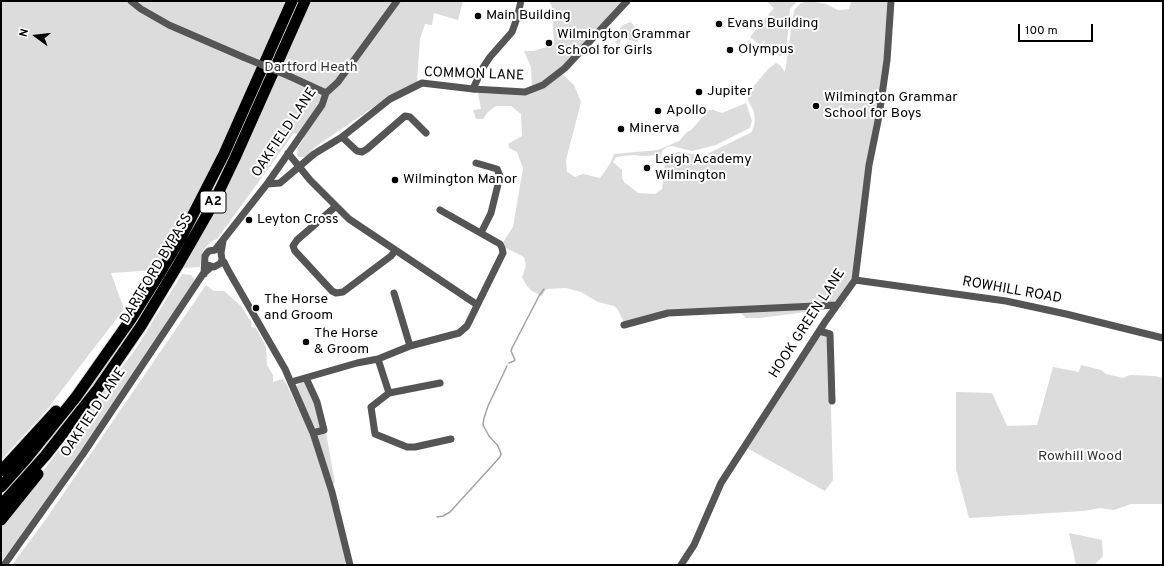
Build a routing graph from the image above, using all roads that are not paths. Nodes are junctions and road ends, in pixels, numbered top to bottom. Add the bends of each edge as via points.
1 (131, 1) edge
2 (292, 1) edge
3 (305, 1) edge
4 (396, 1) edge
5 (520, 1) edge
6 (627, 1) edge
7 (891, 1) edge
8 (473, 89) junction
9 (326, 93) junction
10 (426, 133) dead end
11 (342, 138) junction
12 (288, 153) junction
13 (476, 163) dead end
14 (300, 167) junction
15 (267, 184) junction
16 (335, 207) junction
17 (440, 210) dead end
18 (481, 233) junction
19 (218, 251) junction
20 (395, 251) junction
21 (214, 264) junction
22 (855, 280) junction
23 (394, 293) dead end
24 (476, 304) junction
25 (836, 305) junction
26 (829, 316) junction
27 (131, 320) junction
28 (624, 325) dead end
29 (819, 331) junction
30 (830, 334) junction
31 (1163, 338) edge
32 (410, 346) junction
33 (378, 359) junction
34 (306, 378) junction
35 (291, 382) junction
36 (440, 383) dead end
37 (97, 390) junction
38 (389, 393) junction
39 (832, 401) dead end
40 (313, 434) junction
41 (451, 439) dead end
42 (1, 471) edge
43 (1, 487) edge
44 (1, 504) edge
45 (1, 520) edge
46 (4, 565) edge
47 (350, 565) edge
48 (681, 565) edge

1 - 9 street, bridge via 170,25
2 - 27 highway, DARTFORD BYPASS / A2 via 202,198
3 - 37 highway, DARTFORD BYPASS / A2 via 213,204 141,326
4 - 9 street, OAKFIELD LANE via 338,82
5 - 8 street via 512,32 490,57
6 - 8 street, COMMON LANE via 565,68 543,85 525,92
7 - 22 street, HOOK GREEN LANE via 886,67 869,165
8 - 11 street, COMMON LANE via 422,83 390,99
9 - 12 street, OAKFIELD LANE via 322,105
10 - 11 street via 410,117 405,116 362,152 357,151
11 - 14 street, COMMON LANE via 314,154
12 - 14 street
12 - 15 street, OAKFIELD LANE
13 - 18 street via 497,170 500,176 491,213
14 - 15 street, COMMON LANE via 280,183
14 - 16 street
15 - 19 street, OAKFIELD LANE via 222,241
16 - 20 street
16 - 20 street via 293,246 332,291 343,292
17 - 18 street
18 - 24 street via 500,244 503,253
19 - 21 street
19 - 21 street, OAKFIELD LANE via 209,251 205,256
20 - 24 street
21 - 35 street via 228,270
21 - 46 street, OAKFIELD LANE via 204,274 83,454
22 - 25 street, HOOK GREEN LANE
22 - 31 street, ROWHILL ROAD via 1006,301
23 - 32 street
24 - 32 street via 466,326 459,333
25 - 26 street, HOOK GREEN LANE
25 - 28 street via 668,313
26 - 29 street, HOOK GREEN LANE
26 - 30 street
27 - 42 highway via 59,408
27 - 43 highway, DARTFORD BYPASS / A2 via 76,398
29 - 30 street
29 - 48 street, HOOK GREEN LANE via 721,483 694,545
30 - 39 street
32 - 33 street
33 - 34 street
33 - 38 street
34 - 35 street
34 - 40 street via 317,402 324,430
35 - 40 street
36 - 38 street
37 - 44 highway, DARTFORD BYPASS / A2
37 - 45 highway via 47,463
38 - 41 street via 371,407 375,434 407,447
40 - 47 street via 332,492

